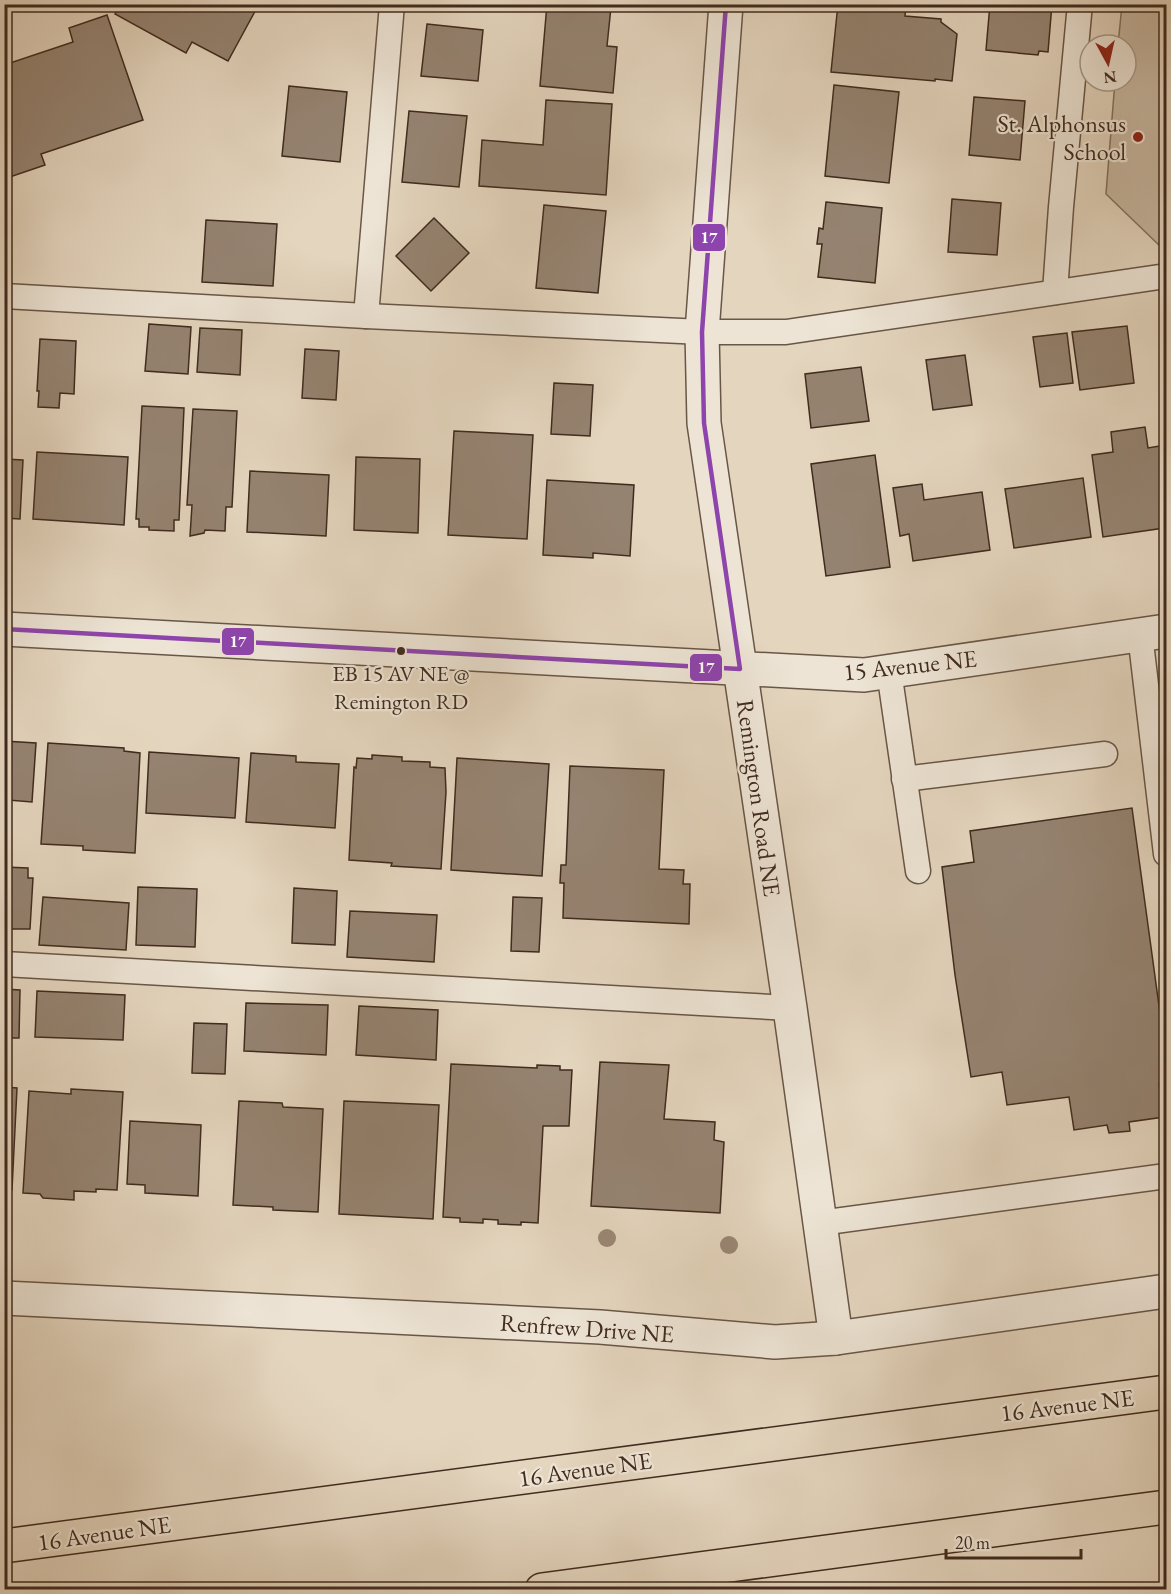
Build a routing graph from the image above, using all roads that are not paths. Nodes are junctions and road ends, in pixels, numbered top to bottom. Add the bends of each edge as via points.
1 (392, 4) edge
2 (726, 4) edge
3 (1080, 4) edge
4 (1167, 276) edge
5 (1055, 292) junction
6 (4, 296) edge
7 (366, 316) junction
8 (702, 332) junction
9 (4, 629) edge
10 (1153, 632) edge
11 (740, 669) junction
12 (889, 671) junction
13 (1105, 754) dead end
14 (904, 779) junction
15 (1167, 854) edge
16 (918, 871) dead end
17 (4, 964) edge
18 (790, 1008) junction
19 (1167, 1176) edge
20 (820, 1223) junction
21 (1167, 1291) edge
22 (4, 1298) edge
23 (836, 1338) junction
24 (1167, 1392) edge
25 (1167, 1507) edge
26 (4, 1546) edge
27 (542, 1590) edge

1 - 7 lane
2 - 8 street, Remington Road NE
3 - 5 lane
4 - 5 lane
5 - 8 lane via 786,332
6 - 7 lane
7 - 8 lane
8 - 11 street, Remington Road NE via 704,423
9 - 11 street, 15 Avenue NE
10 - 12 street, 15 Avenue NE
10 - 15 lane
11 - 12 street, 15 Avenue NE via 864,675
11 - 18 street, Remington Road NE
12 - 14 lane
13 - 14 lane
14 - 16 lane
17 - 18 lane
18 - 20 street, Remington Road NE
19 - 20 lane
20 - 23 street, Remington Road NE
21 - 23 street, Renfrew Drive NE
22 - 23 street, Renfrew Drive NE via 600,1327 775,1342
24 - 26 highway, 16 Avenue NE
25 - 27 highway

